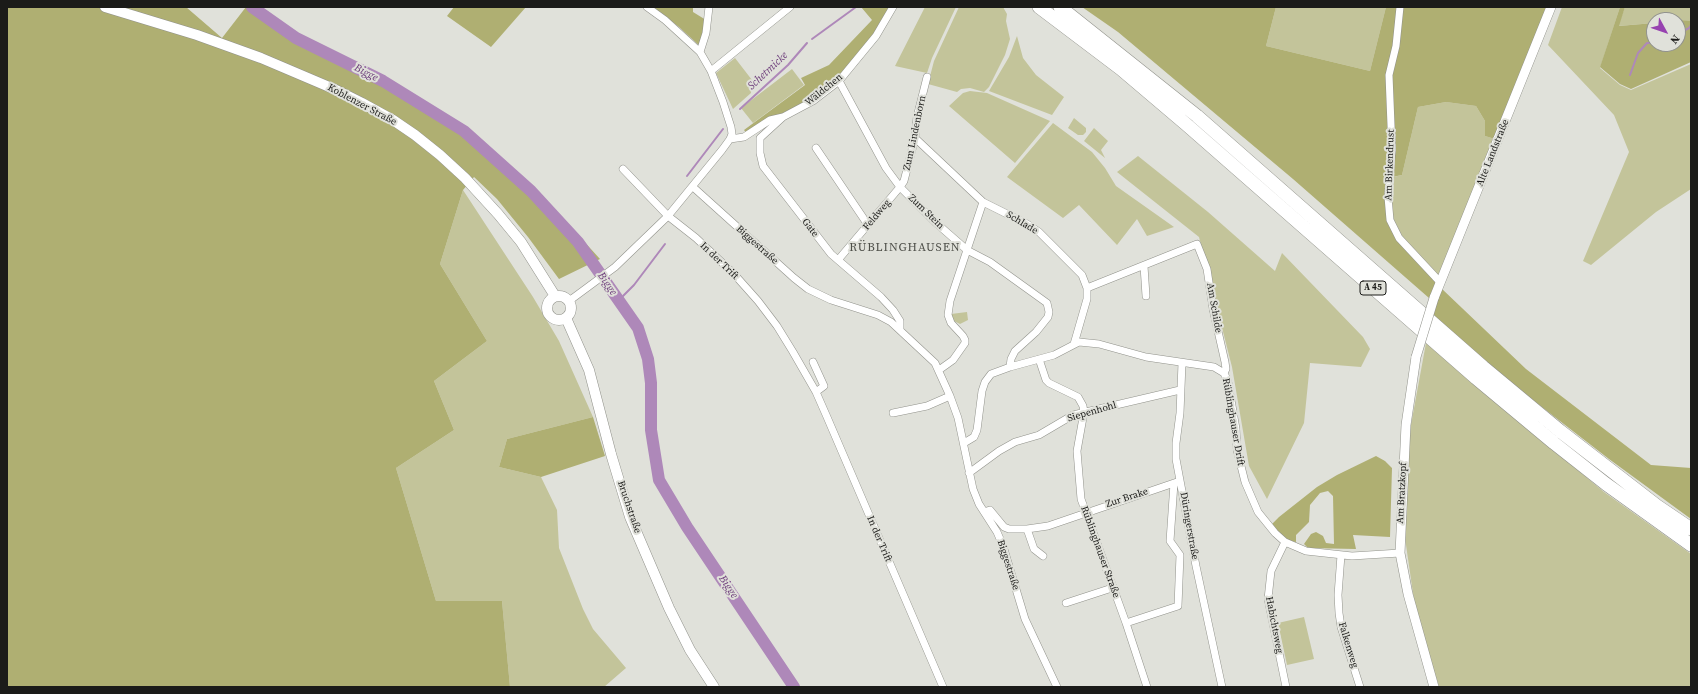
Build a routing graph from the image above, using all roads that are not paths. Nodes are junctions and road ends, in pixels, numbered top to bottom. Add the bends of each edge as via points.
1 (105, 7) edge
2 (647, 7) edge
3 (709, 7) edge
4 (790, 7) edge
5 (892, 7) edge
6 (1039, 7) edge
7 (1060, 7) edge
8 (1400, 7) edge
9 (1551, 7) edge
10 (1067, 20) junction
11 (700, 52) junction
12 (711, 71) junction
13 (927, 77) dead end
14 (838, 80) junction
15 (783, 117) junction
16 (915, 138) junction
17 (730, 139) junction
18 (816, 148) dead end
19 (623, 169) dead end
20 (693, 187) junction
21 (900, 187) junction
22 (983, 202) junction
23 (668, 216) junction
24 (868, 225) junction
25 (967, 250) junction
26 (838, 260) junction
27 (1144, 266) junction
28 (1440, 282) junction
29 (1087, 288) junction
30 (555, 296) junction
31 (1146, 296) dead end
32 (1434, 298) joint
33 (569, 301) junction
34 (566, 318) junction
35 (900, 329) junction
36 (1074, 344) junction
37 (1039, 359) junction
38 (813, 362) dead end
39 (1182, 363) junction
40 (1010, 367) junction
41 (938, 370) junction
42 (1224, 373) junction
43 (1180, 390) junction
44 (816, 392) junction
45 (950, 396) junction
46 (1084, 412) junction
47 (893, 413) dead end
48 (964, 442) junction
49 (968, 473) junction
50 (1177, 482) junction
51 (984, 512) junction
52 (1085, 512) junction
53 (1027, 529) junction
54 (1691, 529) edge
55 (1285, 542) junction
56 (1691, 545) edge
57 (1400, 553) junction
58 (1341, 555) junction
59 (1044, 556) dead end
60 (1112, 588) junction
61 (1066, 603) dead end
62 (1126, 623) junction
63 (714, 687) edge
64 (943, 687) edge
65 (1057, 687) edge
66 (1147, 687) edge
67 (1222, 687) edge
68 (1286, 687) edge
69 (1360, 687) edge
70 (1434, 687) edge

1 - 30 main road, Koblenzer Straße via 261,58 355,99 393,120 440,155 465,178 498,214 529,254
2 - 11 street
3 - 11 street via 706,33
4 - 12 street
5 - 14 street, Wäldchen via 876,36
6 - 10 highway, A 45
7 - 10 highway, A 45
8 - 28 street, Am Birkendrust via 1396,46 1389,75 1392,150 1388,197 1390,220 1399,238
9 - 28 street, Alte Landstraße
10 - 54 highway, A 45 via 1197,116 1483,367 1605,467
10 - 56 highway, A 45 via 1470,373 1606,484
11 - 12 street
12 - 17 street via 732,127
13 - 16 street, Zum Lindenborn
14 - 15 street, Wäldchen via 812,102
14 - 21 street, Zum Stein via 886,168
15 - 17 street, Wäldchen via 770,120 744,137
15 - 26 street, Gate via 760,138 763,166
16 - 21 street, Zum Lindenborn via 904,181
16 - 22 street, Schlade
17 - 20 street
18 - 24 street
19 - 23 street, In der Trift
20 - 23 street
20 - 35 street, Biggestraße via 808,289 831,300 878,315
21 - 24 street, Feldweg
21 - 25 street, Zum Stein
22 - 25 street
22 - 29 street, Schlade via 1039,232 1079,271
23 - 33 street via 615,267
23 - 44 street, In der Trift via 715,255 758,300 777,326
24 - 26 street, Feldweg
25 - 40 street, Zum Stein via 990,262 1047,303 1048,317 1016,351
25 - 41 street via 950,301 948,316 966,340 954,360
26 - 35 street, Gate via 893,310 900,321
27 - 29 street
27 - 31 street
27 - 42 street, Am Schilde via 1197,244 1207,269 1213,309 1226,362
28 - 32 street, Alte Landstraße
29 - 36 street via 1085,310
30 - 33 main road via 563,296
30 - 34 main road via 548,303 547,311 556,320
32 - 57 street, Am Bratzkopf, bridge via 1416,357 1406,425
33 - 34 main road via 571,310
34 - 63 main road, Bruchstraße via 589,370 630,517 669,608 690,650
35 - 41 street, Biggestraße via 935,363
36 - 37 street, Rüblinghauser Drift via 1054,355
36 - 39 street, Rüblinghauser Drift via 1099,344
37 - 40 street, Rüblinghauser Drift
37 - 46 street via 1046,380 1053,386 1078,397
38 - 44 street via 824,386
39 - 42 street, Rüblinghauser Drift via 1214,367
39 - 43 street, Düringerstraße
40 - 48 street, Rüblinghauser Drift via 991,374 985,382 977,430 974,436
41 - 45 street, Biggestraße
42 - 55 street, Rüblinghauser Drift via 1228,382 1237,450 1245,482 1258,512
43 - 46 street, Siepenhohl
43 - 50 street, Düringerstraße via 1176,443
44 - 64 street, In der Trift
45 - 47 street via 927,406
45 - 48 street, Biggestraße
46 - 49 street, Siepenhohl via 1066,418 1039,435 1015,442
46 - 52 street, Rüblinghauser Straße via 1077,451 1081,499
48 - 49 street, Biggestraße
49 - 51 street, Biggestraße
50 - 52 street, Zur Brake
50 - 62 street, Düringerstraße via 1170,541 1180,555 1178,606
50 - 67 street, Düringerstraße
51 - 53 street, Zur Brake via 990,510 1006,528
51 - 65 street, Biggestraße via 1003,546 1026,619
52 - 53 street, Zur Brake via 1048,526
52 - 60 street, Rüblinghauser Straße
53 - 59 street via 1034,549
55 - 58 street, Rüblinghauser Drift via 1306,551
55 - 68 street, Habichtsweg via 1271,571 1268,599
57 - 58 street, Rüblinghauser Drift
57 - 70 street, Am Bratzkopf via 1408,594
58 - 69 street, Falkenweg via 1339,613
60 - 61 street
60 - 62 street, Rüblinghauser Straße
62 - 66 street, Rüblinghauser Straße

